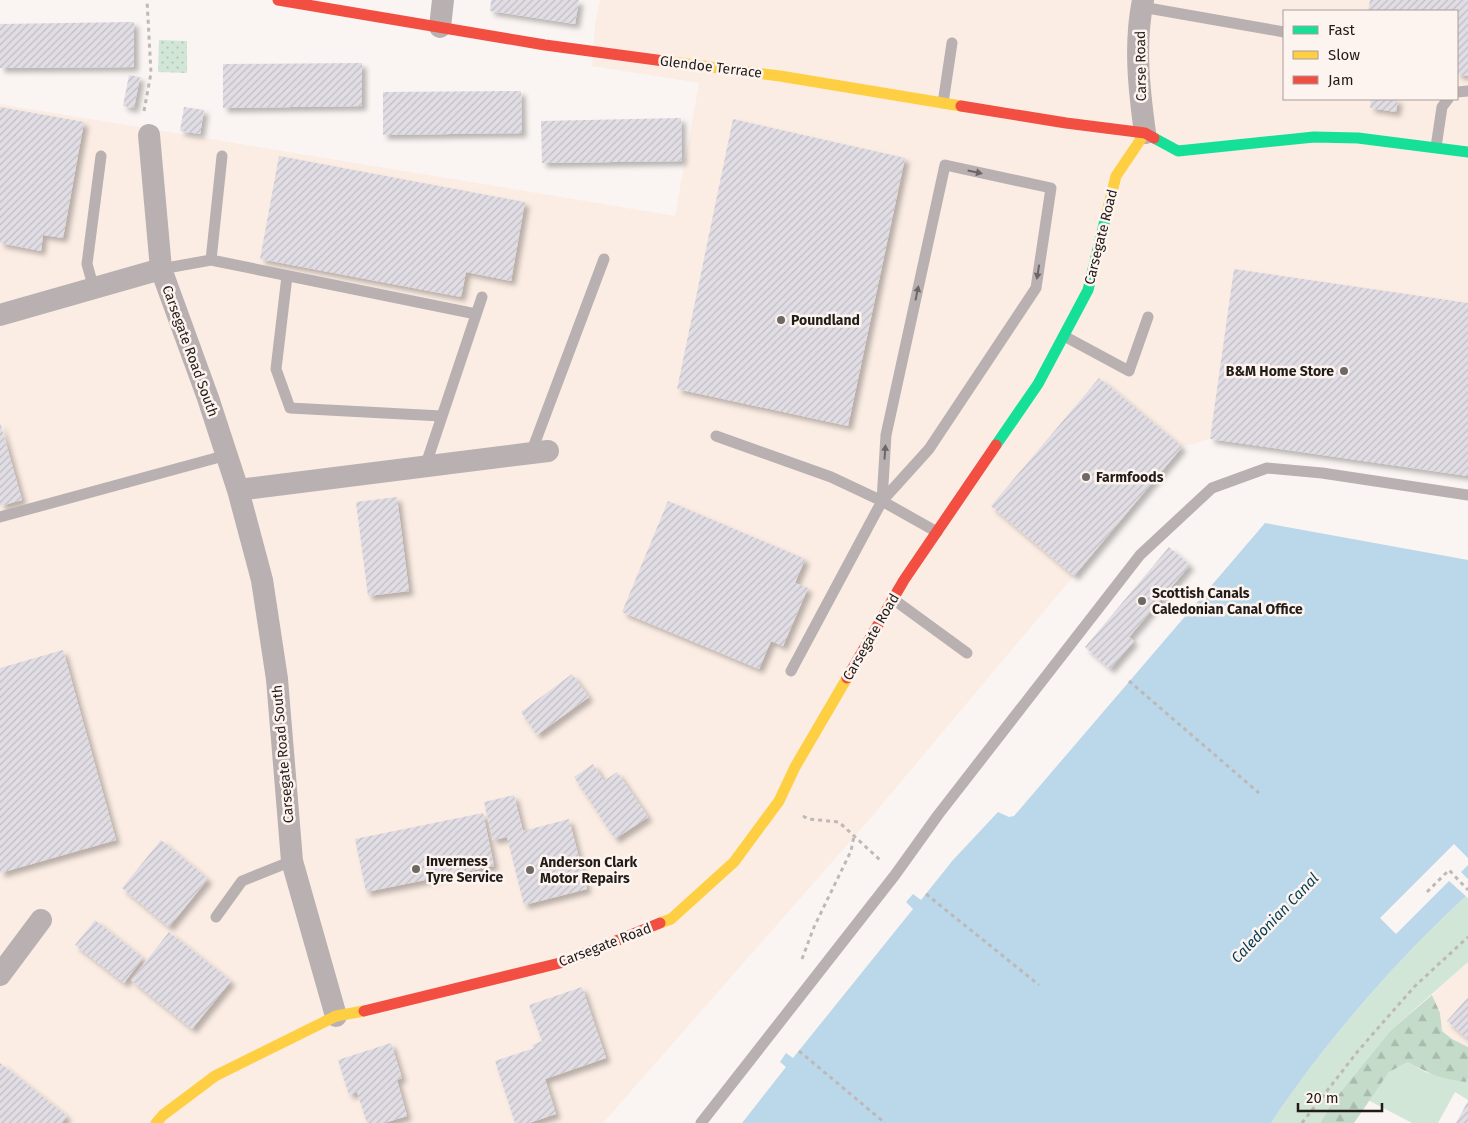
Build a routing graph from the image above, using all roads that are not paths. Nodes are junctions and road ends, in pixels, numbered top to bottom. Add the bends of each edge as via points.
1 (278, 0) edge
2 (443, 0) edge
3 (1142, 4) edge
4 (440, 27) junction
5 (1283, 32) edge
6 (952, 43) dead end
7 (1447, 100) edge
8 (943, 103) junction
9 (1145, 133) junction
10 (150, 135) road end
11 (1436, 147) junction
12 (1468, 152) edge
13 (101, 156) dead end
14 (222, 156) dead end
15 (604, 259) dead end
16 (211, 260) junction
17 (161, 269) junction
18 (287, 276) junction
19 (94, 288) junction
20 (482, 297) dead end
21 (476, 314) junction
22 (0, 315) edge
23 (1148, 317) dead end
24 (1064, 336) junction
25 (441, 416) junction
26 (716, 436) dead end
27 (539, 452) joint
28 (227, 455) junction
29 (425, 467) junction
30 (238, 490) junction
31 (1468, 495) edge
32 (882, 501) junction
33 (0, 517) edge
34 (937, 532) junction
35 (893, 599) junction
36 (967, 653) dead end
37 (791, 671) dead end
38 (292, 861) junction
39 (216, 917) dead end
40 (41, 920) dead end
41 (0, 975) edge
42 (336, 1016) junction
43 (156, 1123) edge
44 (701, 1123) edge

1 - 4 street, Glendoe Terrace
2 - 4 street
3 - 5 lane
3 - 9 street, Carse Road via 1138,89
4 - 8 street, Glendoe Terrace
6 - 8 lane
7 - 11 lane via 1442,106
8 - 9 street, Glendoe Terrace
9 - 11 street via 1178,151 1314,137 1358,138
9 - 24 street, Carsegate Road via 1116,176 1088,290
10 - 17 street, Carsegate Road South
11 - 12 street
13 - 19 lane via 87,264
14 - 16 lane
15 - 27 lane
16 - 17 lane
16 - 18 lane
17 - 19 street, Carsegate Road South
17 - 28 street, Carsegate Road South
18 - 21 lane
18 - 25 lane via 276,369 290,408
19 - 22 street, Carsegate Road South
20 - 21 lane
21 - 25 lane
23 - 24 lane via 1128,371
24 - 34 street, Carsegate Road via 1038,384
25 - 29 lane
26 - 32 lane via 831,477
27 - 29 street
28 - 30 street, Carsegate Road South
28 - 33 lane
29 - 30 street
30 - 38 street, Carsegate Road South via 262,580 278,679
31 - 44 lane via 1267,468 1212,488 1140,555
32 -> 32 lane via 886,435 945,165 1051,188 1036,288 929,449
32 - 34 lane
32 - 37 lane
34 - 35 street, Carsegate Road
35 - 36 lane
35 - 42 street, Carsegate Road via 795,767 779,801 734,862 671,920 564,962
38 - 39 lane via 242,881
38 - 42 street, Carsegate Road South
40 - 41 street
42 - 43 street, Carsegate Road via 215,1076

